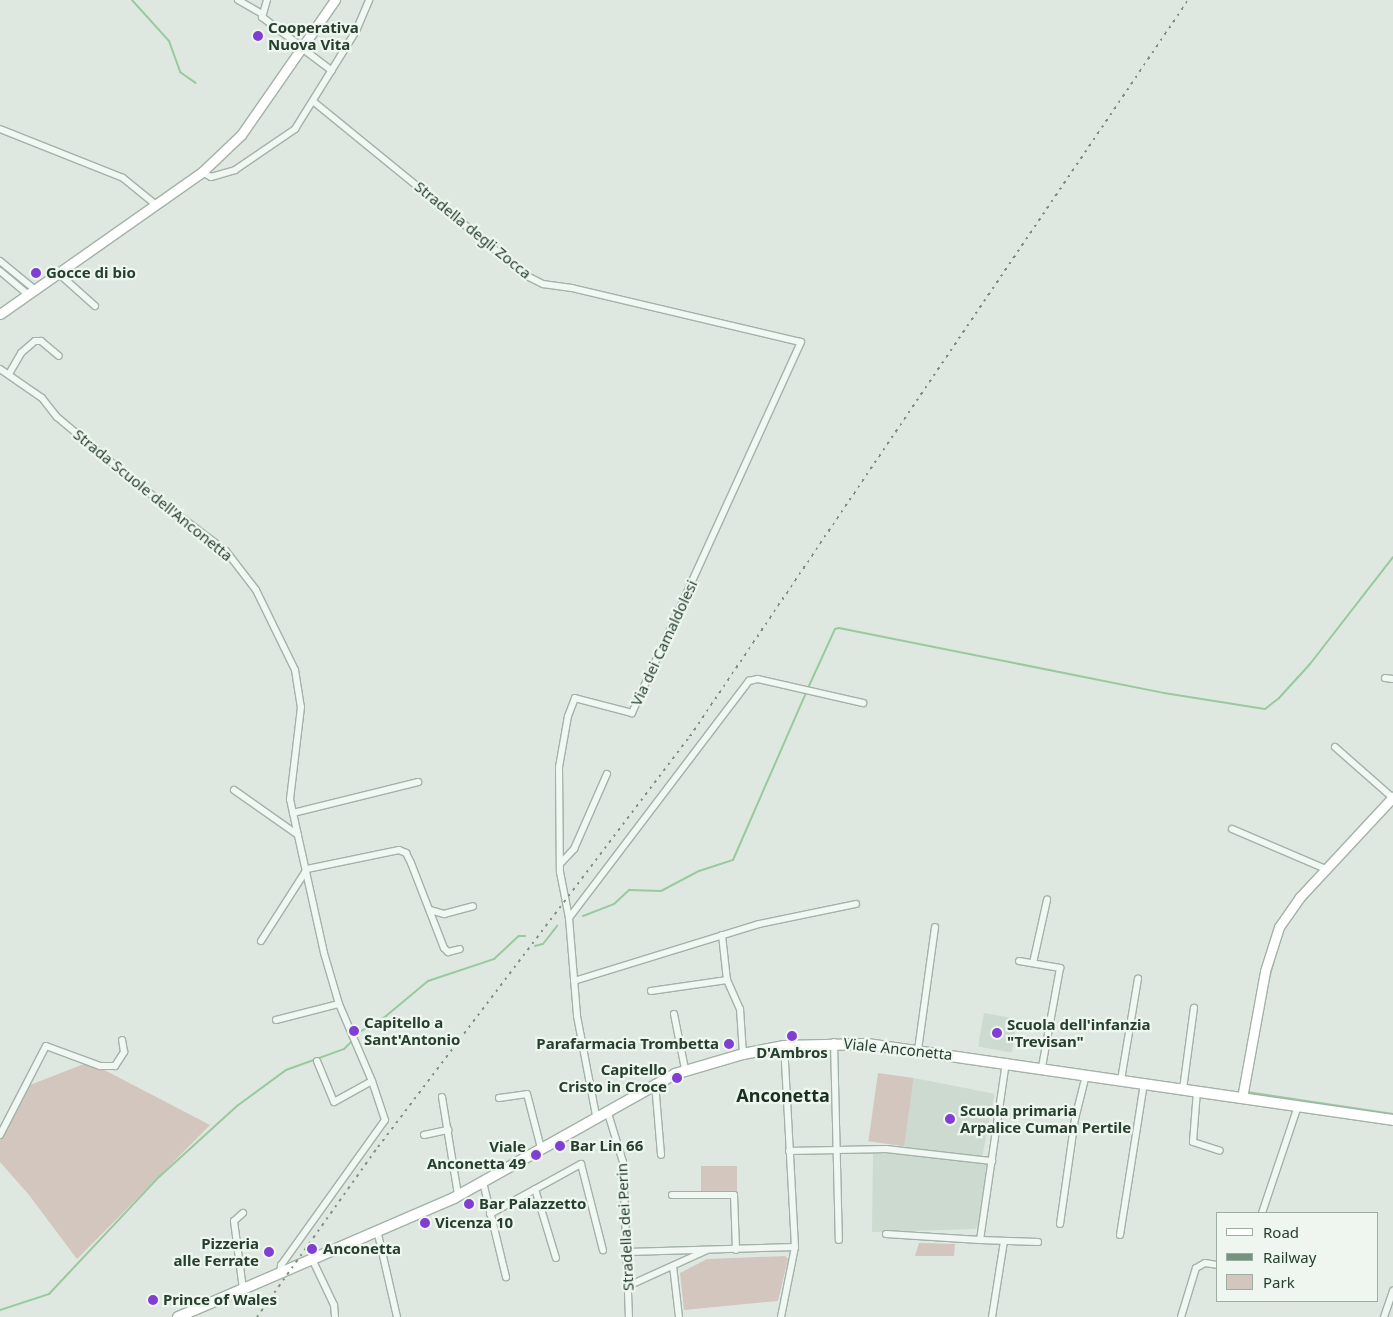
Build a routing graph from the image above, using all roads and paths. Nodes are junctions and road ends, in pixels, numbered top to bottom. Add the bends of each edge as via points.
1 (238, 0) edge
2 (267, 0) edge
3 (335, 0) edge
4 (369, 0) edge
5 (262, 14) junction
6 (305, 50) junction
7 (332, 72) junction
8 (314, 102) junction
9 (0, 129) edge
10 (202, 172) junction
11 (155, 204) junction
12 (0, 261) edge
13 (0, 270) edge
14 (56, 272) junction
15 (30, 291) junction
16 (95, 306) dead end
17 (0, 314) edge
18 (59, 356) dead end
19 (0, 369) edge
20 (9, 374) junction
21 (753, 448) joint
22 (1385, 678) dead end
23 (1393, 679) edge
24 (863, 703) dead end
25 (1336, 747) dead end
26 (607, 774) dead end
27 (418, 782) dead end
28 (234, 790) dead end
29 (1393, 797) edge
30 (293, 813) junction
31 (1232, 829) dead end
32 (298, 835) junction
33 (560, 864) junction
34 (307, 869) junction
35 (1328, 870) junction
36 (1047, 900) dead end
37 (856, 904) dead end
38 (473, 906) dead end
39 (430, 910) junction
40 (569, 918) junction
41 (936, 927) dead end
42 (722, 935) junction
43 (261, 941) dead end
44 (460, 949) dead end
45 (1019, 961) dead end
46 (1033, 963) junction
47 (1138, 978) dead end
48 (728, 980) junction
49 (574, 981) junction
50 (651, 991) dead end
51 (339, 1004) junction
52 (1194, 1008) dead end
53 (674, 1014) dead end
54 (276, 1020) dead end
55 (122, 1040) dead end
56 (834, 1042) junction
57 (784, 1046) junction
58 (918, 1050) junction
59 (743, 1054) junction
60 (317, 1061) dead end
61 (1006, 1062) junction
62 (1042, 1067) junction
63 (685, 1070) junction
64 (1086, 1075) junction
65 (1121, 1080) junction
66 (372, 1081) junction
67 (655, 1083) junction
68 (1144, 1084) junction
69 (1183, 1089) junction
70 (1196, 1091) junction
71 (442, 1097) dead end
72 (499, 1098) dead end
73 (1242, 1098) junction
74 (1298, 1106) junction
75 (607, 1110) junction
76 (596, 1116) junction
77 (1393, 1120) edge
78 (448, 1130) junction
79 (0, 1135) edge
80 (424, 1135) dead end
81 (541, 1148) junction
82 (837, 1148) junction
83 (788, 1151) junction
84 (1220, 1151) dead end
85 (661, 1155) dead end
86 (992, 1161) junction
87 (483, 1182) junction
88 (535, 1189) junction
89 (672, 1195) dead end
90 (458, 1196) junction
91 (1262, 1212) edge
92 (243, 1213) dead end
93 (490, 1214) junction
94 (1060, 1224) dead end
95 (378, 1234) junction
96 (886, 1234) dead end
97 (1120, 1235) dead end
98 (839, 1240) dead end
99 (980, 1240) junction
100 (1004, 1241) junction
101 (1038, 1242) dead end
102 (795, 1247) junction
103 (603, 1250) dead end
104 (707, 1250) junction
105 (736, 1250) junction
106 (628, 1252) junction
107 (556, 1258) dead end
108 (314, 1261) junction
109 (1216, 1265) edge
110 (673, 1266) junction
111 (280, 1274) junction
112 (506, 1277) dead end
113 (628, 1286) junction
114 (243, 1289) junction
115 (1393, 1291) edge
116 (178, 1317) edge
117 (335, 1317) edge
118 (396, 1317) edge
119 (629, 1317) edge
120 (679, 1317) edge
121 (781, 1317) edge
122 (992, 1317) edge
123 (1181, 1317) edge
124 (1384, 1317) edge

1 - 5 street
2 - 5 street
3 - 6 street
4 - 7 street via 356,31
5 - 6 street via 267,22
6 - 7 street
6 - 10 street via 241,135
7 - 8 street
8 - 10 street via 295,129 235,170 210,176
8 - 21 street, Stradella degli Zocca via 535,280 801,342
9 - 11 street via 123,178
10 - 11 street
11 - 14 street
12 - 15 street
13 - 15 street
14 - 15 street
14 - 16 street
15 - 17 street
18 - 20 street via 41,341 35,341 21,353
19 - 20 street, Strada Scuole dell'Anconetta
20 - 30 street, Strada Scuole dell'Anconetta via 42,398 57,417 136,483 226,551 256,590 294,670 301,695 290,799
21 - 33 street, Via dei Camaldolesi via 632,713 575,698 568,716 559,767
22 - 23 street
24 - 40 street via 758,679 749,681
25 - 29 street
26 - 33 street via 574,849
27 - 30 street
28 - 32 street
29 - 35 street
30 - 32 street, Strada Scuole dell'Anconetta
31 - 35 street
32 - 34 street, Strada Scuole dell'Anconetta
33 - 40 street, Via dei Camaldolesi
34 - 39 street via 399,850 406,853
34 - 43 street
34 - 51 street, Strada Scuole dell'Anconetta via 324,953
35 - 73 street via 1300,898 1279,927 1265,971
36 - 46 street
37 - 42 street
38 - 39 street via 444,914
39 - 44 street via 444,948 448,952
40 - 49 street, Via dei Camaldolesi
41 - 58 street
42 - 48 street
42 - 49 street
45 - 46 street
46 - 62 street via 1060,968
47 - 65 street
48 - 50 street
48 - 59 street via 740,1009
49 - 76 street, Via dei Camaldolesi via 577,1016
51 - 54 street
51 - 66 street, Strada Scuole dell'Anconetta
52 - 69 street
53 - 63 street
55 - 79 street via 124,1052 114,1066 100,1066 46,1046
56 - 57 main road, Viale Anconetta
56 - 58 main road, Viale Anconetta
56 - 82 street
57 - 59 main road, Viale Anconetta
57 - 83 street
58 - 61 main road, Viale Anconetta
59 - 63 main road, Viale Anconetta
60 - 66 street via 334,1102
61 - 62 main road, Viale Anconetta
61 - 86 street
62 - 64 main road, Viale Anconetta
63 - 67 main road, Viale Anconetta
64 - 65 main road, Viale Anconetta
64 - 94 street via 1075,1119
65 - 68 main road, Viale Anconetta
66 - 111 street, Strada Scuole dell'Anconetta via 385,1120 281,1265
67 - 75 main road, Viale Anconetta
67 - 85 street
68 - 69 main road, Viale Anconetta
68 - 97 street
69 - 70 main road, Viale Anconetta
70 - 73 main road, Viale Anconetta
70 - 84 street via 1193,1142
71 - 78 street
72 - 81 street via 527,1094
73 - 74 main road, Viale Anconetta
74 - 77 main road, Viale Anconetta
74 - 91 street
75 - 76 main road, Viale Anconetta
75 - 106 street, Stradella dei Perin via 623,1162
76 - 81 main road, Viale Anconetta
78 - 80 street
78 - 90 street
81 - 87 main road, Viale Anconetta
82 - 83 street
82 - 86 street via 886,1149
82 - 98 street
83 - 102 street
86 - 99 street
87 - 90 main road, Viale Anconetta
87 - 93 street
88 - 93 street
88 - 103 street via 581,1164
88 - 107 street
89 - 105 street via 734,1195
90 - 95 main road, Viale Anconetta
92 - 114 street via 234,1220
93 - 112 street
95 - 108 main road, Viale Anconetta
95 - 118 street
96 - 99 street
99 - 100 street
100 - 101 street
100 - 122 street
102 - 105 street
102 - 121 street
104 - 105 street
104 - 106 street
104 - 110 street
106 - 113 street, Stradella dei Perin
108 - 111 main road, Viale Anconetta
108 - 117 street via 334,1305
109 - 123 street via 1202,1263 1196,1268
110 - 113 street
110 - 120 street
111 - 114 main road, Viale Anconetta
113 - 119 street, Stradella dei Perin
114 - 116 main road, Viale Anconetta
115 - 124 street

